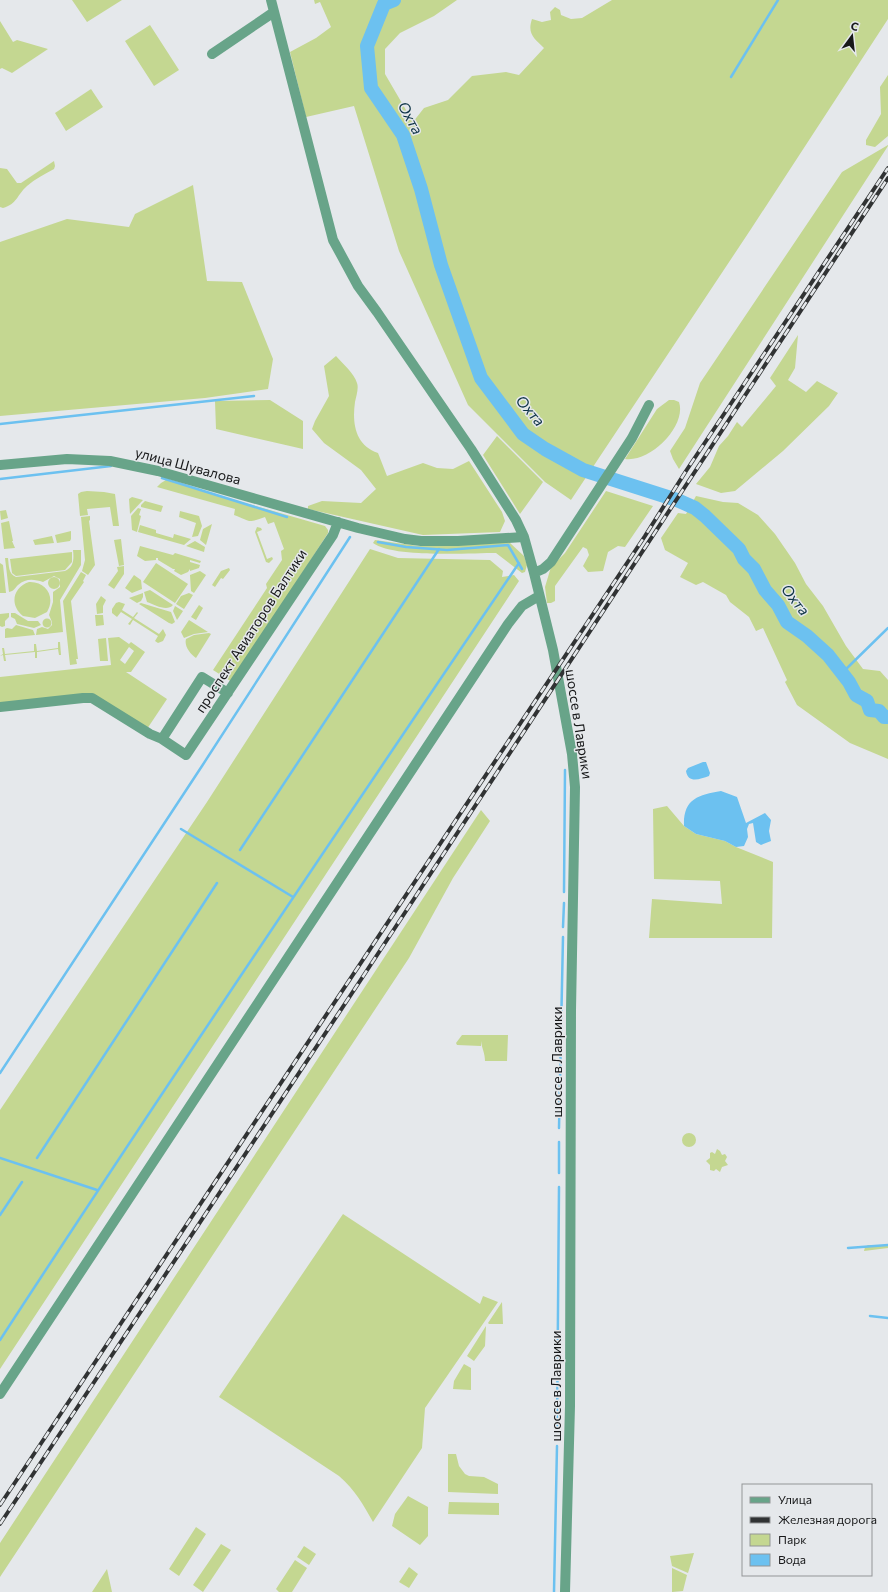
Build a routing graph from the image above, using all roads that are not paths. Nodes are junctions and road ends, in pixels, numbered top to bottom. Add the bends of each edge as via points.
1 (271, 0) edge
2 (274, 12) junction
3 (212, 54) dead end
4 (649, 405) dead end
5 (0, 466) edge
6 (338, 522) junction
7 (524, 537) junction
8 (534, 573) junction
9 (539, 596) junction
10 (228, 692) junction
11 (0, 707) edge
12 (162, 739) junction
13 (0, 1394) edge
14 (564, 1592) edge

1 - 2 street, шоссе в Лаврики
2 - 3 street
2 - 7 street, шоссе в Лаврики via 333,240 358,286 471,449
4 - 8 street via 632,438 550,562
5 - 6 street, улица Шувалова via 67,459 110,460
6 - 7 street, улица Шувалова via 421,541
6 - 10 street, проспект Авиаторов Балтики via 332,535
7 - 8 street, шоссе в Лаврики
8 - 9 street, шоссе в Лаврики
9 - 13 street via 522,606 508,624
9 - 14 street, шоссе в Лаврики via 564,707 572,754 574,787 570,1406
10 - 12 street via 202,677
10 - 12 street, проспект Авиаторов Балтики via 186,755
11 - 12 street via 92,698

